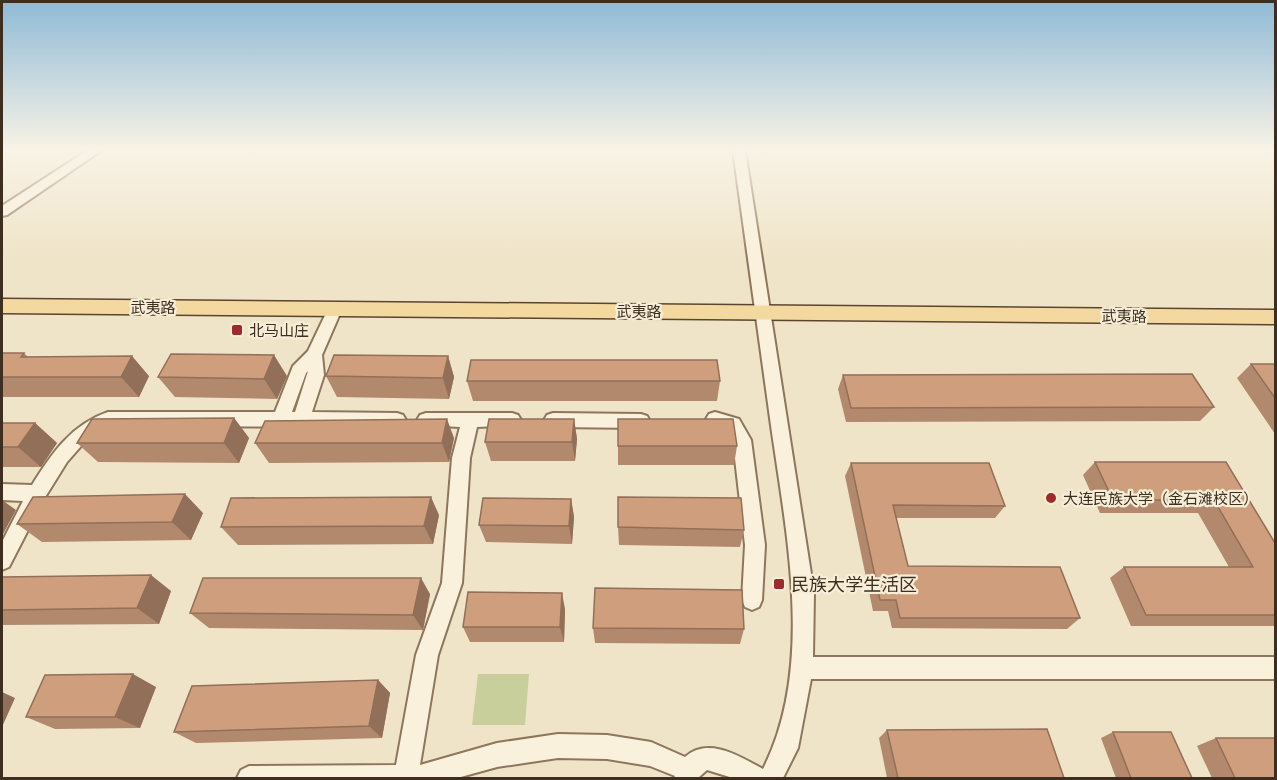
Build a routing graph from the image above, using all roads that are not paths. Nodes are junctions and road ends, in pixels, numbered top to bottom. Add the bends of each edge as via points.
1 (41, 186) edge
2 (744, 186) edge
3 (2, 212) edge
4 (2, 306) edge
5 (334, 309) junction
6 (762, 312) junction
7 (1275, 317) edge
8 (314, 356) junction
9 (281, 418) junction
10 (301, 419) junction
11 (470, 420) junction
12 (695, 420) edge
13 (662, 421) edge
14 (2, 492) edge
15 (39, 493) junction
16 (2, 561) edge
17 (752, 600) dead end
18 (802, 668) junction
19 (1275, 668) edge
20 (687, 774) edge
21 (249, 778) edge
22 (406, 778) edge
23 (756, 778) edge
24 (771, 778) edge

1 - 3 street
2 - 6 street
4 - 5 main road, 武夷路
5 - 6 main road, 武夷路
5 - 8 street
6 - 7 main road, 武夷路
6 - 18 street via 804,593
8 - 9 street via 299,370
8 - 10 street via 316,375
9 - 10 street
9 - 15 street via 108,419 83,431
10 - 11 street
11 - 13 street
11 - 22 street via 461,458 452,583 427,655
12 - 17 street via 717,419 733,424 742,440 755,545
14 - 15 street
15 - 16 street
18 - 19 street
18 - 24 street via 786,748
20 - 22 street via 651,754 607,747 558,746 497,755
20 - 23 street via 703,759 719,759
21 - 22 street

